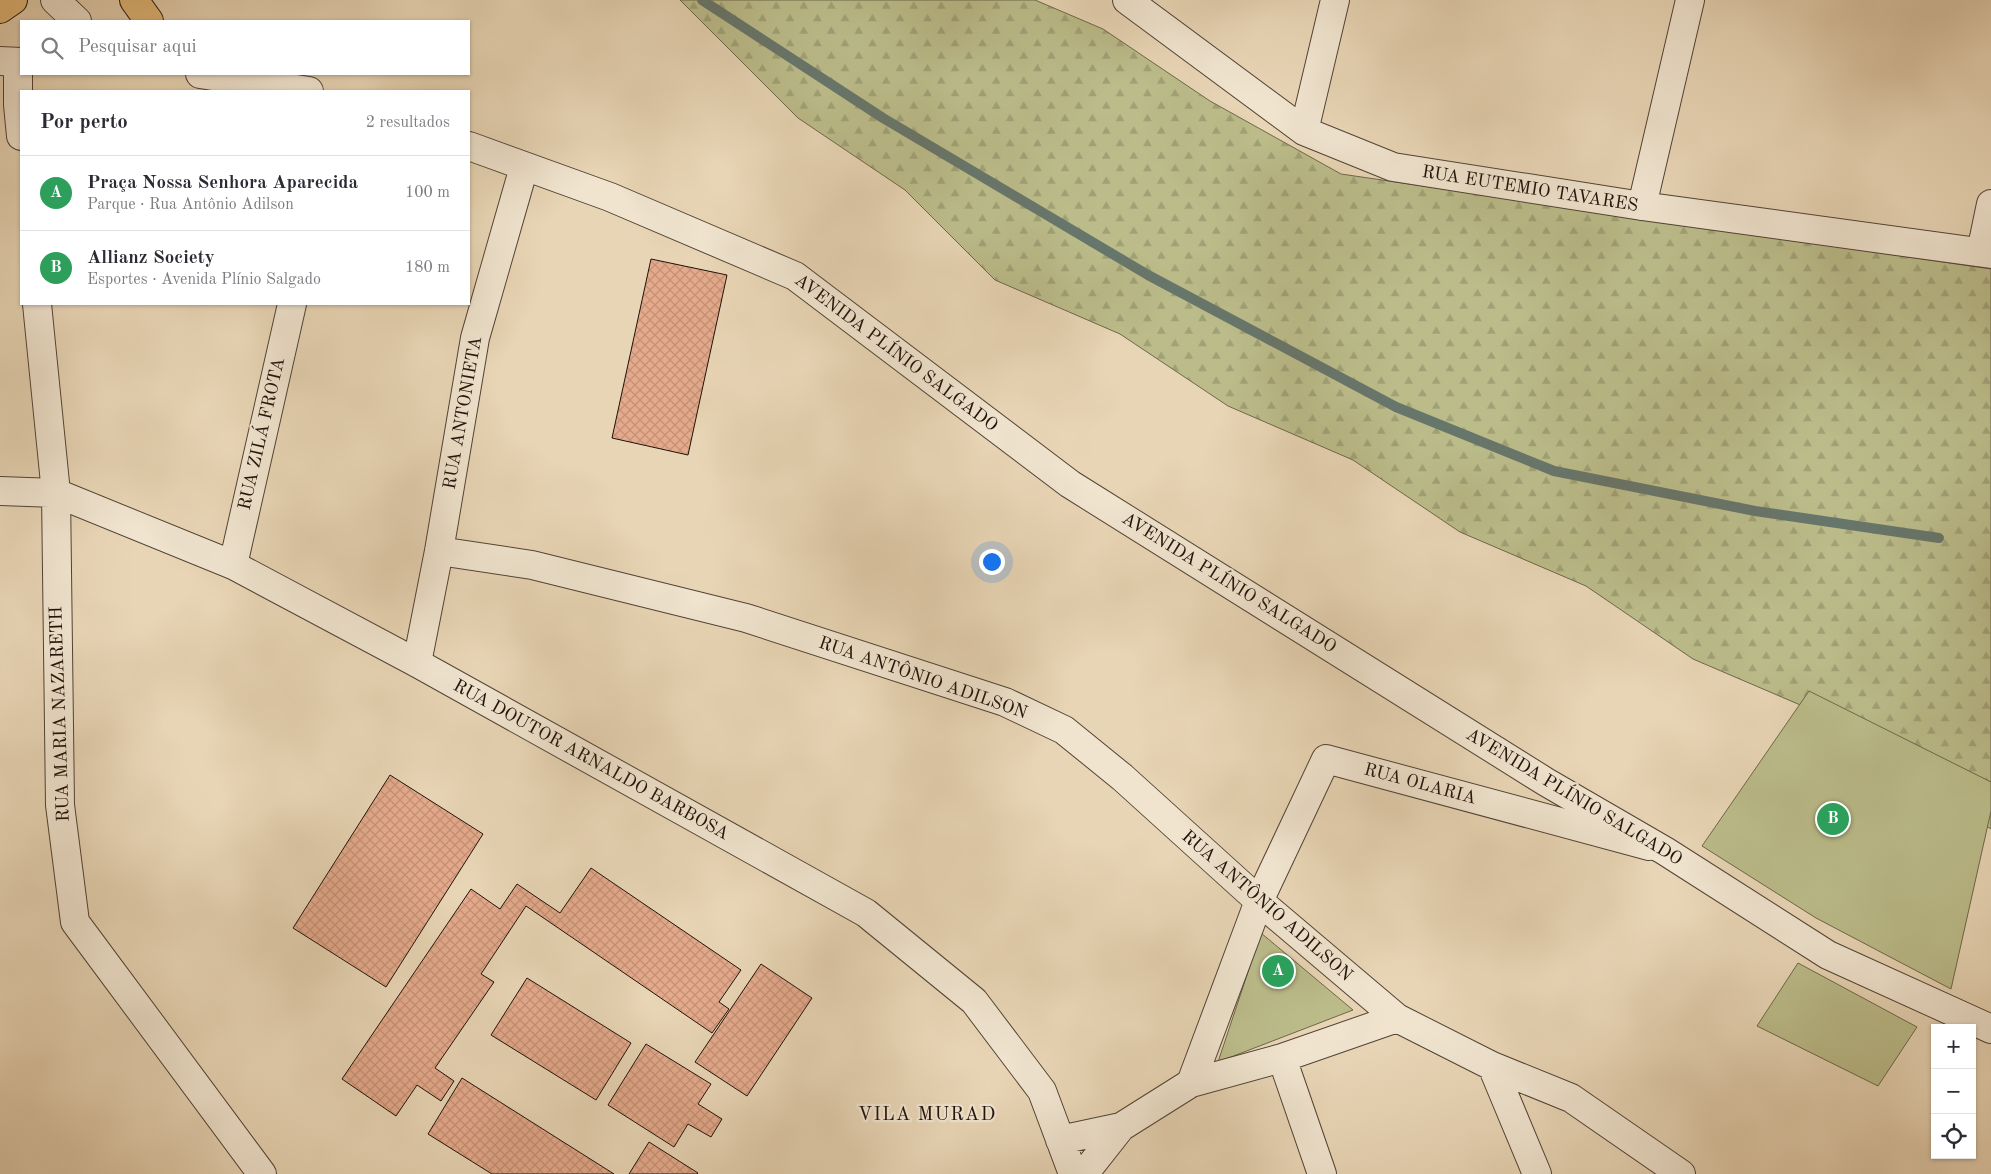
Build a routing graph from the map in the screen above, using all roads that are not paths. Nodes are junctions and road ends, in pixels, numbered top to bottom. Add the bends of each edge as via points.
1 (13, 0) edge
2 (55, 0) edge
3 (134, 0) edge
4 (1127, 0) edge
5 (1335, 0) edge
6 (1690, 0) edge
7 (0, 9) edge
8 (76, 20) edge
9 (148, 20) edge
10 (13, 61) edge
11 (206, 75) edge
12 (303, 90) edge
13 (9, 108) edge
14 (1304, 131) junction
15 (20, 134) edge
16 (470, 146) edge
17 (524, 167) junction
18 (1991, 204) edge
19 (1642, 206) junction
20 (1986, 253) edge
21 (37, 305) edge
22 (292, 305) edge
23 (0, 491) edge
24 (56, 493) junction
25 (438, 551) junction
26 (233, 565) junction
27 (417, 663) junction
28 (1665, 851) junction
29 (1259, 901) junction
30 (1397, 1018) junction
31 (1991, 1030) edge
32 (1282, 1058) junction
33 (1492, 1066) junction
34 (1191, 1083) junction
35 (1121, 1127) junction
36 (1060, 1140) junction
37 (262, 1174) edge
38 (1073, 1174) edge
39 (1084, 1174) edge
40 (1322, 1174) edge
41 (1537, 1174) edge
42 (1680, 1174) edge

1 - 7 main road
2 - 8 street
3 - 9 main road
4 - 14 street, RUA EUTEMIO TAVARES
5 - 14 street
6 - 19 street
10 - 13 street
11 - 12 street
13 - 15 street
14 - 19 street, RUA EUTEMIO TAVARES via 1393,167
16 - 17 street, AVENIDA PLÍNIO SALGADO
17 - 25 street, RUA ANTONIETA via 475,338
17 - 28 street, AVENIDA PLÍNIO SALGADO via 610,197 795,276 1070,484 1546,782
18 - 20 street
19 - 20 street, RUA EUTEMIO TAVARES
21 - 24 street, RUA MARIA NAZARETH
22 - 26 street, RUA ZILÁ FROTA
23 - 24 street, RUA DOUTOR ARNALDO BARBOSA
24 - 26 street, RUA DOUTOR ARNALDO BARBOSA
24 - 37 street, RUA MARIA NAZARETH via 60,805 75,922
25 - 27 street, RUA ANTONIETA
25 - 29 street, RUA ANTÔNIO ADILSON via 532,565 746,618 1005,702 1064,730 1122,777
26 - 27 street, RUA DOUTOR ARNALDO BARBOSA
27 - 36 street, RUA DOUTOR ARNALDO BARBOSA via 866,913 974,1001 1042,1091
28 - 29 street, RUA OLARIA via 1326,759
28 - 31 street, AVENIDA PLÍNIO SALGADO via 1828,955
29 - 30 street, RUA ANTÔNIO ADILSON
29 - 34 street
30 - 32 street
30 - 33 street, RUA ANTÔNIO ADILSON
32 - 34 street
32 - 40 street
33 - 41 street
33 - 42 street, RUA ANTÔNIO ADILSON via 1571,1098
34 - 35 street
35 - 36 street
35 - 39 street
36 - 38 street, RUA DOUTOR ARNALDO BARBOSA

